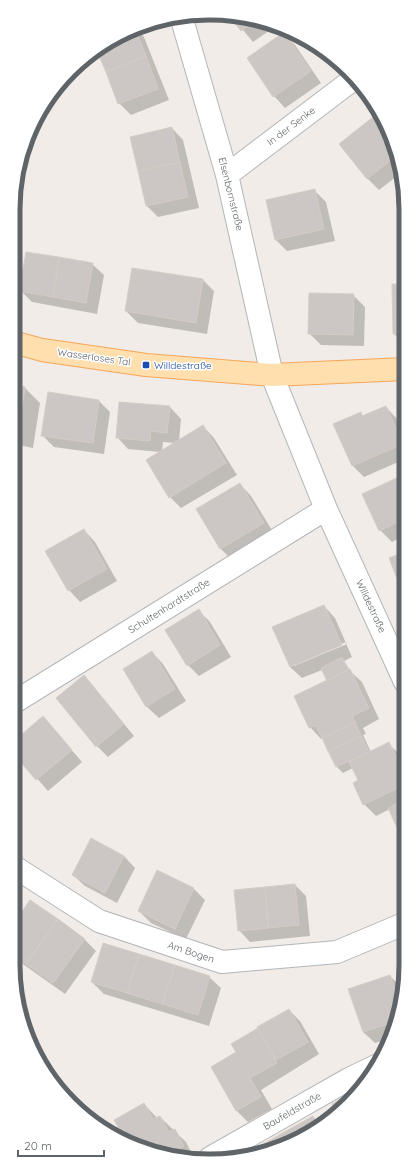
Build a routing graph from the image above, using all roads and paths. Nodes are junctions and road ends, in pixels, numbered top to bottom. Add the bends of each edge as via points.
1 (183, 22) edge
2 (349, 82) edge
3 (227, 175) junction
4 (20, 344) edge
5 (399, 369) edge
6 (272, 375) junction
7 (326, 509) junction
8 (399, 669) edge
9 (20, 699) edge
10 (20, 870) edge
11 (399, 926) edge
12 (367, 1071) edge
13 (217, 1154) edge

1 - 3 street, Elsenbornstraße
2 - 3 street, In der Senke
3 - 6 street, Elsenbornstraße
4 - 6 main road, Wasserloses Tal via 42,350 146,365
5 - 6 main road, Wasserloses Tal
6 - 7 street, Willdestraße
7 - 8 street, Willdestraße
7 - 9 street, Schultenhardtstraße
10 - 11 street, Am Bogen via 99,921 222,962 337,952
12 - 13 street, Baufeldstraße

